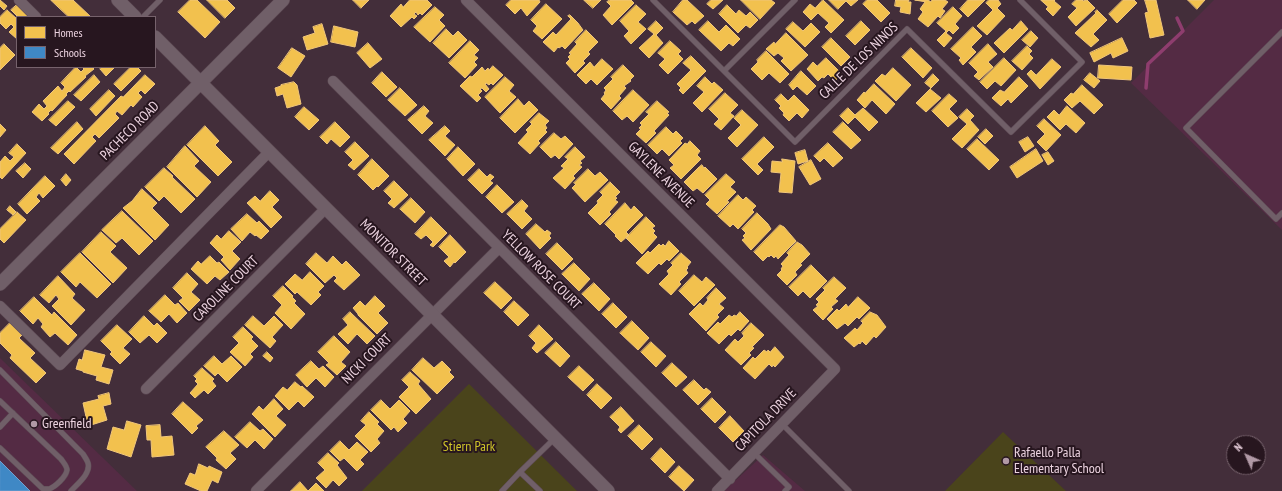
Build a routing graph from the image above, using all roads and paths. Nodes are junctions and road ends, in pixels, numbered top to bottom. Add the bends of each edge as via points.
1 (19, 0) edge
2 (118, 0) edge
3 (160, 0) edge
4 (283, 0) edge
5 (466, 0) edge
6 (653, 0) edge
7 (795, 0) edge
8 (1020, 0) edge
9 (35, 16) edge
10 (134, 16) edge
11 (144, 16) edge
12 (1282, 32) edge
13 (156, 39) edge
14 (724, 71) junction
15 (333, 81) dead end
16 (200, 83) junction
17 (269, 152) junction
18 (326, 208) junction
19 (1282, 213) edge
20 (499, 248) junction
21 (0, 284) edge
22 (0, 306) edge
23 (432, 315) junction
24 (835, 369) joint
25 (0, 370) edge
26 (146, 389) dead end
27 (0, 400) edge
28 (13, 414) junction
29 (782, 424) junction
30 (0, 427) edge
31 (555, 438) junction
32 (0, 448) edge
33 (754, 453) junction
34 (520, 472) junction
35 (730, 479) junction
36 (603, 489) edge
37 (71, 491) edge
38 (256, 491) edge
39 (502, 491) edge
40 (540, 491) edge
41 (717, 491) edge
42 (785, 491) edge
43 (849, 491) edge

1 - 9 street
2 - 10 street
3 - 11 lane
4 - 16 street, PACHECO ROAD
5 - 24 street, GAYLENE AVENUE
6 - 14 lane, CALLE DE LOS NINOS
7 - 14 lane
8 - 14 lane, CALLE DE LOS NINOS via 1082,62 1011,132 907,29 795,142
12 - 19 lane via 1186,128 1276,219
13 - 16 street, MONITOR STREET
15 - 20 street, YELLOW ROSE COURT
16 - 17 street, MONITOR STREET
16 - 21 street, PACHECO ROAD
17 - 18 street, MONITOR STREET
17 - 22 street via 60,365
18 - 23 street, MONITOR STREET
18 - 26 street, CAROLINE COURT
20 - 23 street, NICKI COURT
20 - 35 street, YELLOW ROSE COURT
23 - 31 street, MONITOR STREET
23 - 38 street, NICKI COURT
24 - 29 street, CAPITOLA DRIVE
25 - 37 lane via 84,454 88,464 87,472
27 - 28 lane
28 - 30 lane
28 - 32 lane via 66,465 67,471 54,486 43,489
29 - 33 street, CAPITOLA DRIVE
29 - 43 lane
31 - 34 lane
31 - 36 street, MONITOR STREET
33 - 35 street, CAPITOLA DRIVE
33 - 42 lane via 789,487
34 - 39 lane
34 - 40 lane
35 - 41 street, CAPITOLA DRIVE

